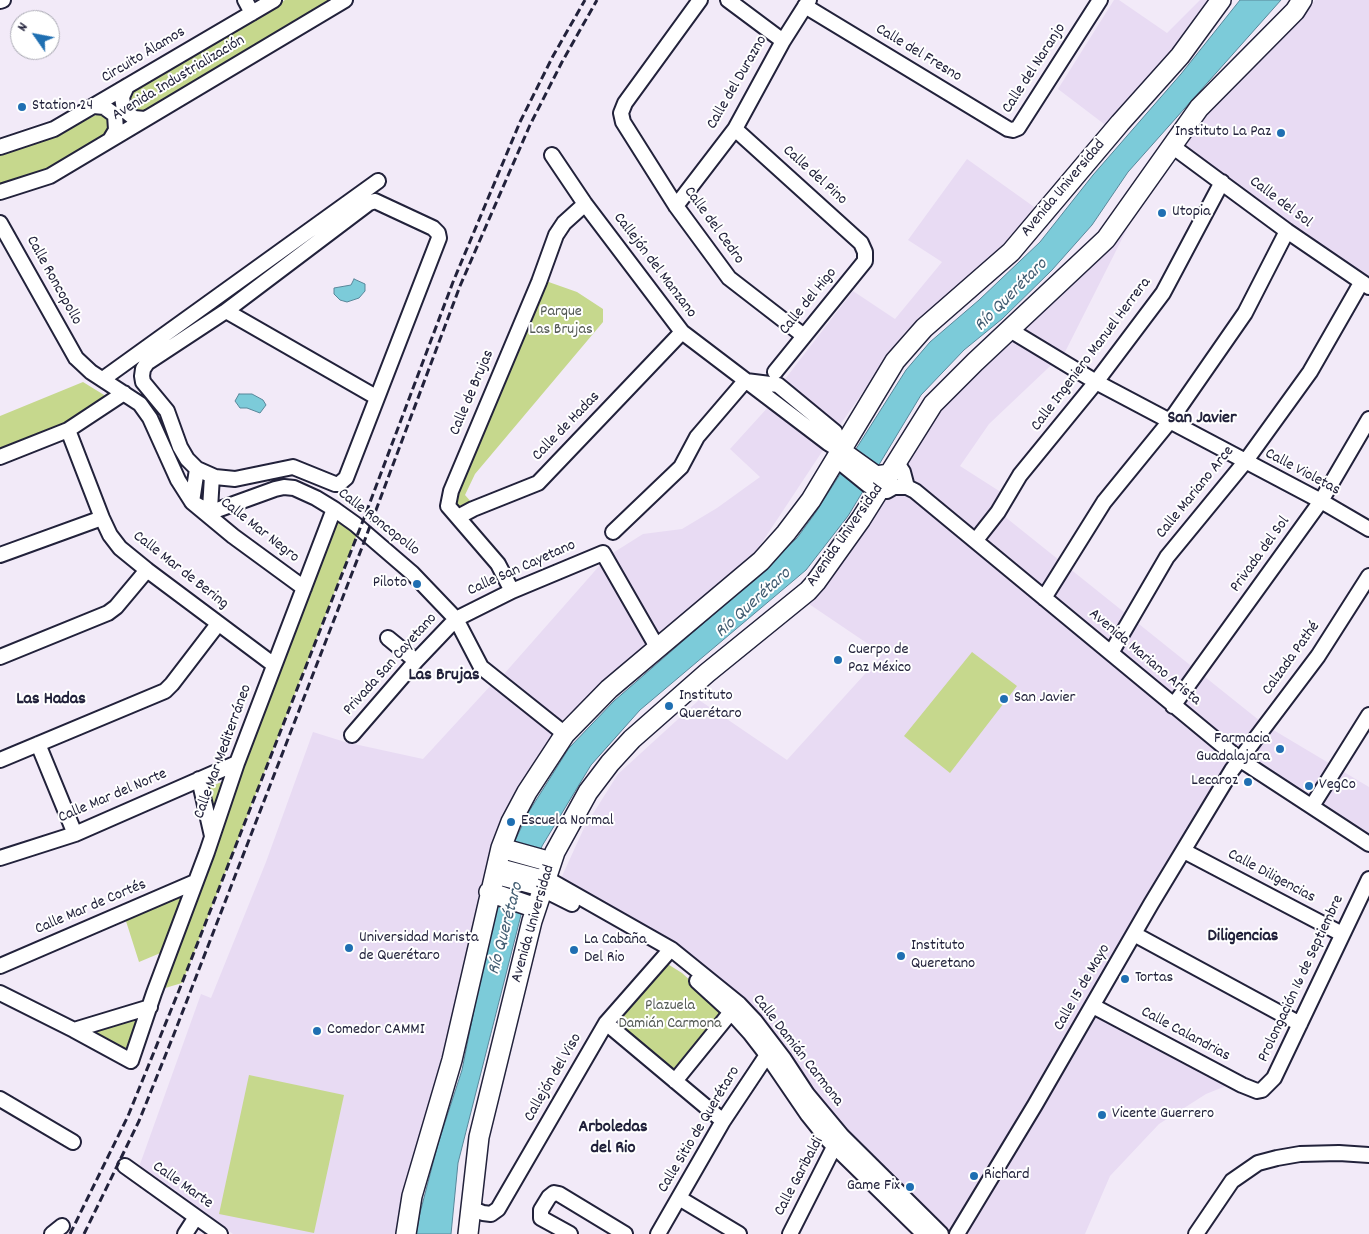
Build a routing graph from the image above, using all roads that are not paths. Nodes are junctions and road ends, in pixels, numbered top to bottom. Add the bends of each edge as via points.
1 (245, 0) edge
2 (274, 0) edge
3 (345, 0) edge
4 (700, 0) edge
5 (728, 0) edge
6 (1100, 0) edge
7 (1221, 0) edge
8 (1302, 0) edge
9 (807, 3) edge
10 (252, 13) junction
11 (783, 41) junction
12 (127, 86) junction
13 (94, 106) junction
14 (145, 119) junction
15 (735, 129) junction
16 (1013, 130) joint
17 (110, 140) junction
18 (0, 146) edge
19 (1172, 146) junction
20 (552, 155) dead end
21 (378, 181) dead end
22 (1222, 182) junction
23 (0, 192) edge
24 (585, 204) junction
25 (676, 206) junction
26 (0, 223) edge
27 (1287, 231) junction
28 (865, 252) joint
29 (1365, 285) edge
30 (226, 311) junction
31 (1010, 330) junction
32 (682, 332) junction
33 (804, 336) junction
34 (775, 372) dead end
35 (104, 380) junction
36 (745, 381) junction
37 (1096, 382) junction
38 (124, 393) junction
39 (376, 398) junction
40 (1369, 419) edge
41 (1170, 421) junction
42 (68, 430) junction
43 (0, 457) edge
44 (842, 461) junction
45 (1245, 462) junction
46 (197, 469) junction
47 (212, 476) junction
48 (882, 478) junction
49 (907, 487) junction
50 (1321, 501) junction
51 (192, 502) junction
52 (210, 509) junction
53 (334, 509) junction
54 (458, 517) junction
55 (102, 518) junction
56 (1369, 529) edge
57 (613, 532) dead end
58 (976, 540) junction
59 (0, 554) edge
60 (147, 570) junction
61 (1369, 576) edge
62 (304, 588) junction
63 (512, 591) junction
64 (1044, 598) junction
65 (456, 619) junction
66 (218, 624) junction
67 (388, 638) dead end
68 (657, 647) junction
69 (1111, 653) junction
70 (0, 657) edge
71 (416, 661) junction
72 (274, 665) junction
73 (1173, 706) junction
74 (1369, 715) edge
75 (565, 734) junction
76 (352, 735) dead end
77 (38, 744) junction
78 (1239, 759) junction
79 (0, 760) edge
80 (237, 763) junction
81 (199, 779) junction
82 (1312, 806) junction
83 (76, 834) junction
84 (212, 837) junction
85 (1369, 844) edge
86 (1184, 851) junction
87 (0, 858) edge
88 (499, 872) junction
89 (542, 875) junction
90 (1369, 878) edge
91 (196, 882) junction
92 (531, 907) junction
93 (1134, 934) junction
94 (1342, 934) junction
95 (668, 953) junction
96 (0, 966) edge
97 (0, 993) edge
98 (1093, 1006) junction
99 (150, 1007) junction
100 (731, 1012) junction
101 (606, 1023) junction
102 (1300, 1024) junction
103 (74, 1030) junction
104 (770, 1051) junction
105 (674, 1080) junction
106 (1262, 1090) joint
107 (0, 1099) edge
108 (723, 1121) junction
109 (839, 1141) junction
110 (73, 1142) dead end
111 (1369, 1155) edge
112 (125, 1166) dead end
113 (683, 1200) junction
114 (470, 1208) junction
115 (196, 1217) junction
116 (722, 1230) edge
117 (185, 1234) edge
118 (220, 1234) edge
119 (406, 1234) edge
120 (468, 1234) edge
121 (570, 1234) edge
122 (625, 1234) edge
123 (658, 1234) edge
124 (739, 1234) edge
125 (790, 1234) edge
126 (924, 1234) edge
127 (941, 1234) edge
128 (957, 1234) edge
129 (1196, 1234) edge

1 - 10 street
2 - 10 street, Circuito Álamos
3 - 14 street, Avenida Industrialización
4 - 25 street, Calle del Cedro via 621,113 623,122
5 - 11 street
6 - 16 street, Calle del Naranjo via 1018,128
7 - 44 main road, Avenida Universidad via 1180,56 1011,252 924,328 895,361
8 - 19 main road, Avenida Universidad via 1199,108
9 - 11 street, Calle del Durazno
9 - 16 street, Calle del Fresno
10 - 12 street, Circuito Álamos
11 - 15 street, Calle del Durazno
12 - 13 street, Circuito Álamos
12 - 14 street via 122,97 124,110 134,118
13 - 17 street via 104,107 115,116 116,130
13 - 18 street, Circuito Álamos via 54,129
14 - 17 street, Avenida Industrialización
15 - 25 street, Calle del Durazno
15 - 28 street, Calle del Pino via 861,243
17 - 23 street, Avenida Industrialización via 50,176
19 - 22 street, Calle del Sol
19 - 31 main road, Avenida Universidad via 1106,239
20 - 24 street, Callejón del Manzano
21 - 35 street
22 - 27 street, Calle del Sol
22 - 37 street, Calle Ingeniero Manuel Herrera via 1163,293
24 - 32 street, Callejón del Manzano
24 - 54 street, Calle de Brujas via 556,235 451,491 448,506
25 - 33 street, Calle del Cedro via 729,278
26 - 35 street, Calle Roncopollo via 76,358
27 - 29 street, Calle del Sol
27 - 41 street via 1244,313
28 - 33 street, Calle del Higo via 865,261
29 - 45 street, Calle Mariano Arce via 1310,372
30 - 39 street
30 - 39 street via 369,203 375,201 433,228 439,238
30 - 46 street via 153,358 143,370 143,382 166,411 180,447
31 - 37 street, Calle Violetas
31 - 48 main road, Avenida Universidad via 933,404
32 - 36 street, Callejón del Manzano
32 - 54 street, Calle de Hadas via 538,482
33 - 34 street, Calle del Higo
35 - 38 street, Calle Roncopollo
36 - 44 street, Callejón del Manzano via 828,443
36 - 57 street via 696,437 681,467
37 - 41 street, Calle Violetas
37 - 58 street, Calle Ingeniero Manuel Herrera via 1020,475 998,512
38 - 42 street
38 - 51 street, Calle Roncopollo via 140,404 150,418 178,480
39 - 47 street via 346,478 339,484 293,467 234,479
40 - 50 street, Privada del Sol
41 - 45 street, Calle Violetas
41 - 64 street via 1104,502
42 - 43 street
42 - 55 street, Calle Mar de Bering
44 - 48 main road
44 - 68 main road, Avenida Universidad via 761,561
45 - 50 street, Calle Violetas
45 - 69 street, Calle Mariano Arce via 1167,556
46 - 47 street
46 - 51 street
47 - 52 street
48 - 49 street via 887,491 894,487
48 - 49 street via 903,472
48 - 89 main road, Avenida Universidad via 861,519 808,591 669,706 610,763 588,792
49 - 58 street, Avenida Mariano Arista
50 - 56 street, Calle Violetas
50 - 73 street, Privada del Sol
51 - 52 street
51 - 62 street, Calle Mar Negro
52 - 53 street, Calle Roncopollo via 226,508 284,487 294,488
53 - 62 street, Calle Mar Mediterráneo
53 - 65 street, Calle Roncopollo via 412,573
54 - 63 street, Calle de Brujas via 498,564
55 - 59 street
55 - 60 street, Calle Mar de Bering via 120,548
58 - 64 street, Avenida Mariano Arista
60 - 66 street, Calle Mar de Bering
60 - 70 street via 108,613
61 - 78 street, Calzada Pathé via 1318,656
62 - 72 street, Calle Mar Mediterráneo
63 - 65 street, Calle San Cayetano
63 - 68 street, Calle San Cayetano via 603,552
64 - 69 street, Avenida Mariano Arista
65 - 71 street, Privada San Cayetano
65 - 75 street, Calle Roncopollo via 481,667
66 - 72 street, Calle Mar de Bering
66 - 77 street via 165,691
67 - 71 street
68 - 75 main road, Avenida Universidad
69 - 73 street, Avenida Mariano Arista
71 - 76 street, Privada San Cayetano
72 - 80 street, Calle Mar Mediterráneo
73 - 78 street, Avenida Mariano Arista
74 - 82 street
75 - 88 main road, Avenida Universidad via 511,822
77 - 79 street
77 - 83 street
78 - 82 street, Avenida Mariano Arista
78 - 86 street, Calle 15 de Mayo
80 - 81 street, Calle Mar del Norte
80 - 84 street, Calle Mar Mediterráneo
81 - 83 street, Calle Mar del Norte
81 - 84 street
82 - 85 street, Avenida Mariano Arista
83 - 87 street, Calle Mar del Norte
84 - 91 street, Calle Mar Mediterráneo
86 - 93 street, Calle 15 de Mayo
86 - 94 street, Calle Diligencias
88 - 89 main road
88 - 89 street, Calle Damián Carmona
88 - 92 main road
88 - 119 main road, Avenida Universidad via 452,1060 412,1196
89 - 92 main road, Avenida Universidad
89 - 95 street, Calle Damián Carmona
90 - 94 street, Prolongación 16 de Septiembre
91 - 96 street, Calle Mar de Cortés
91 - 99 street, Calle Mar Mediterráneo
92 - 114 main road, Avenida Universidad via 479,1137
93 - 98 street, Calle 15 de Mayo
93 - 102 street
94 - 102 street, Prolongación 16 de Septiembre
95 - 100 street, Calle Damián Carmona
95 - 101 street, Callejón del Viso
95 - 104 street, Calle Damián Carmona via 739,1004
97 - 103 street, Calle Mar Mediterráneo
98 - 106 street, Calle Calandrias via 1242,1085
98 - 128 street, Calle 15 de Mayo
99 - 103 street
99 - 103 street, Calle Mar Mediterráneo via 131,1061
100 - 104 street, Calle Damián Carmona
100 - 105 street
101 - 105 street
101 - 114 street, Callejón del Viso via 498,1209 490,1214
102 - 106 street, Prolongación 16 de Septiembre via 1274,1078
104 - 108 street, Calle Sitio de Querétaro
104 - 109 street, Calle Damián Carmona via 807,1094
105 - 108 street
107 - 110 street
108 - 113 street, Calle Sitio de Querétaro
109 - 125 street, Calle Garibaldi
109 - 126 street, Calle Damián Carmona
109 - 127 street, Calle Damián Carmona
111 - 129 street via 1300,1154 1258,1163 1232,1181
112 - 115 street, Calle Marte
113 - 116 street
113 - 123 street, Calle Sitio de Querétaro
114 - 120 main road, Avenida Universidad
115 - 117 street
115 - 118 street, Calle Marte
116 - 124 street
121 - 122 street via 541,1218 541,1210 554,1193

